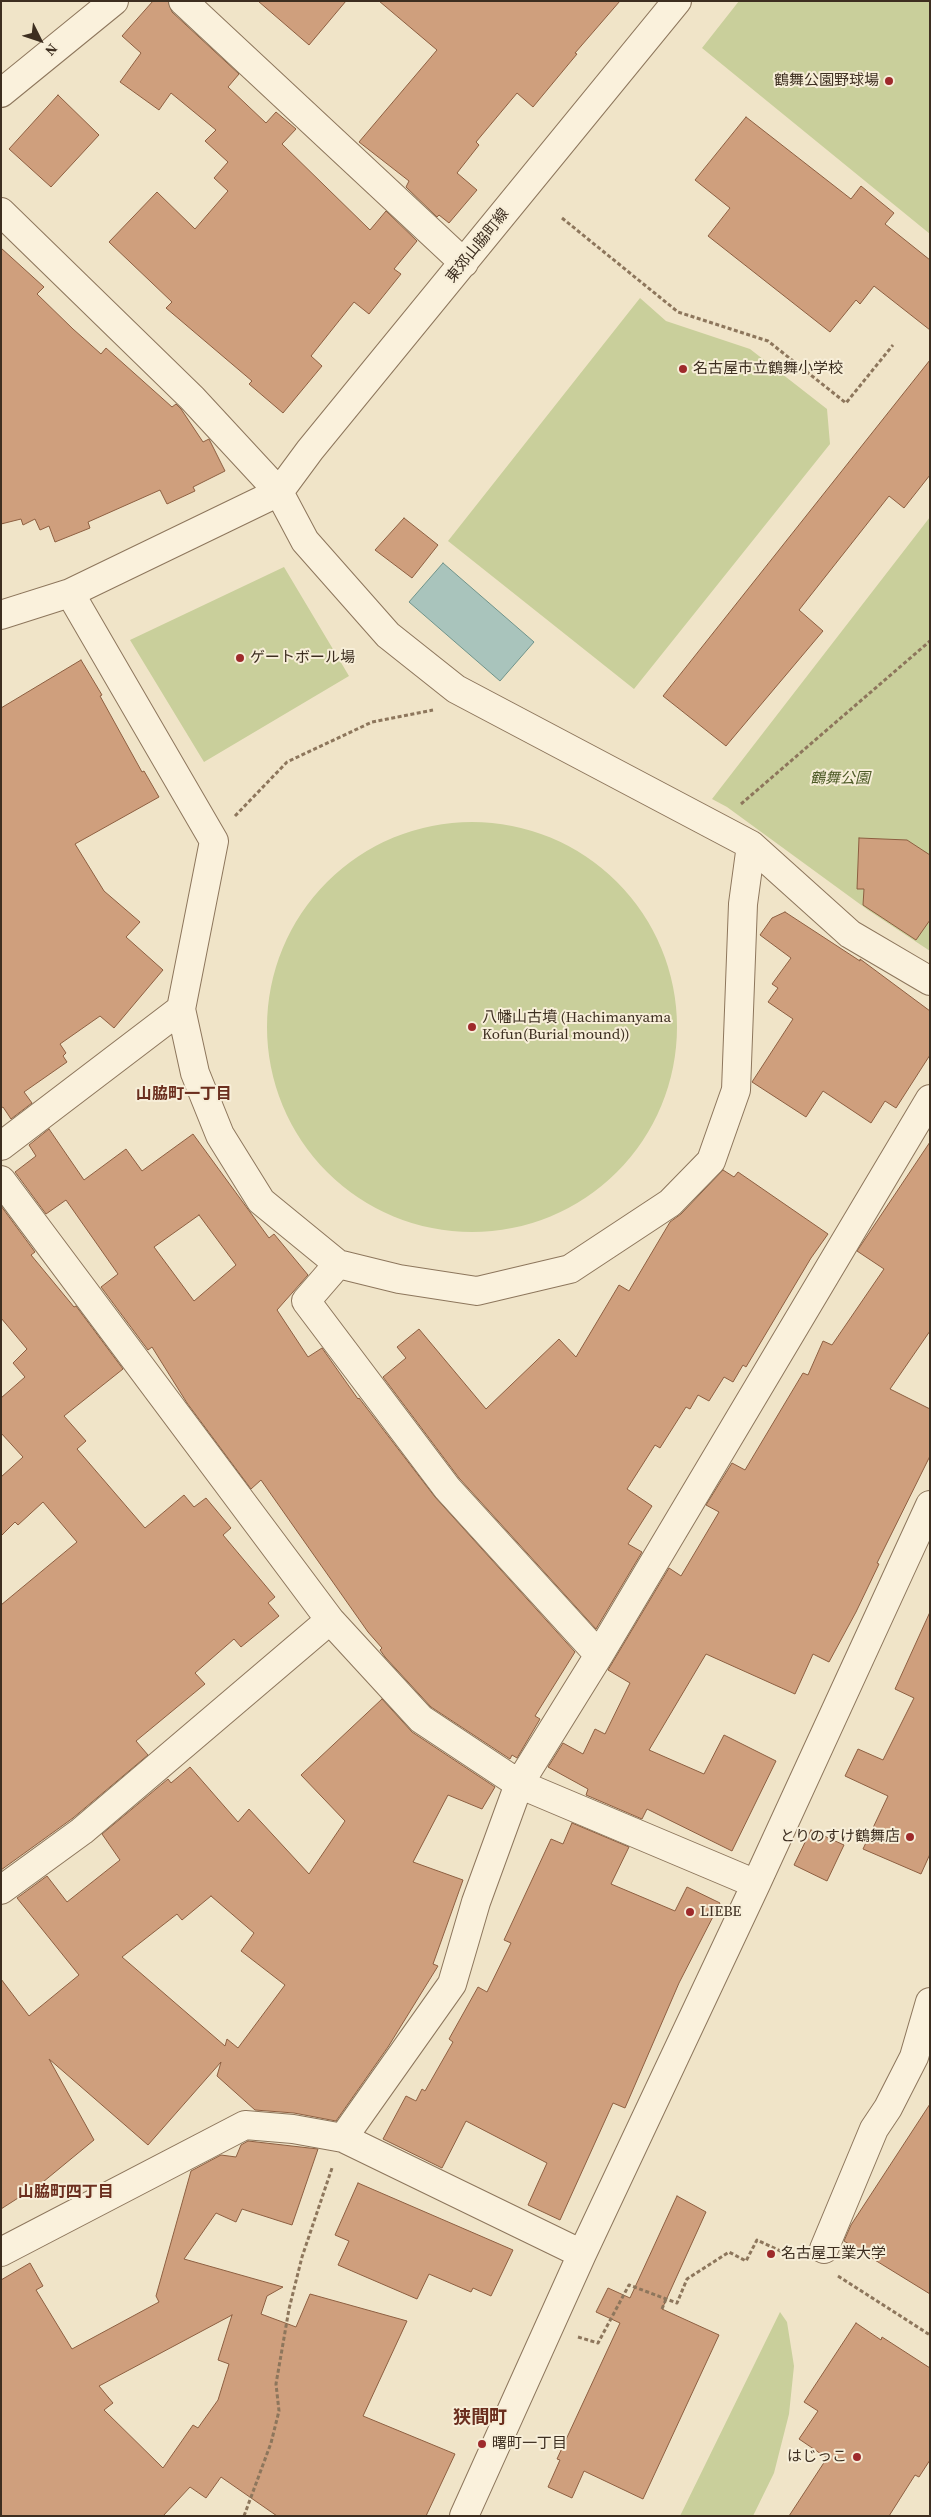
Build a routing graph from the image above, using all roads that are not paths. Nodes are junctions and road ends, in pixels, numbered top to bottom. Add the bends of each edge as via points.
1 (114, 1) edge
2 (183, 1) edge
3 (665, 5) edge
4 (1, 93) edge
5 (1, 212) edge
6 (464, 263) junction
7 (279, 492) junction
8 (70, 593) junction
9 (1, 615) edge
10 (751, 845) junction
11 (930, 981) edge
12 (181, 1010) junction
13 (930, 1099) edge
14 (1, 1146) edge
15 (1, 1180) edge
16 (338, 1264) junction
17 (930, 1505) edge
18 (330, 1620) junction
19 (599, 1655) junction
20 (519, 1784) junction
21 (756, 1884) junction
22 (1, 1890) edge
23 (930, 2002) edge
24 (343, 2138) junction
25 (1, 2252) edge
26 (582, 2254) junction
27 (827, 2260) road end
28 (464, 2516) edge

1 - 4 street
2 - 6 street
3 - 6 street, 東郊山脇町線
5 - 7 street via 192,398
6 - 7 street, 東郊山脇町線
7 - 8 street
7 - 10 street via 305,542 388,635 456,689
8 - 9 street
8 - 12 street via 214,841
10 - 11 street via 850,934
10 - 16 street via 743,904 736,1090 711,1161 670,1203 570,1269 477,1291 399,1279
12 - 14 street
12 - 16 street via 194,1073 220,1135 261,1201
13 - 19 street
15 - 18 street
16 - 19 street via 306,1300 447,1488
17 - 21 street
18 - 20 street via 421,1719
18 - 22 street via 82,1831
19 - 20 street
20 - 21 street
20 - 24 street via 476,1902 452,1984
21 - 26 street
23 - 27 street via 914,2057 874,2129
24 - 25 street via 245,2125
24 - 26 street
26 - 28 street

